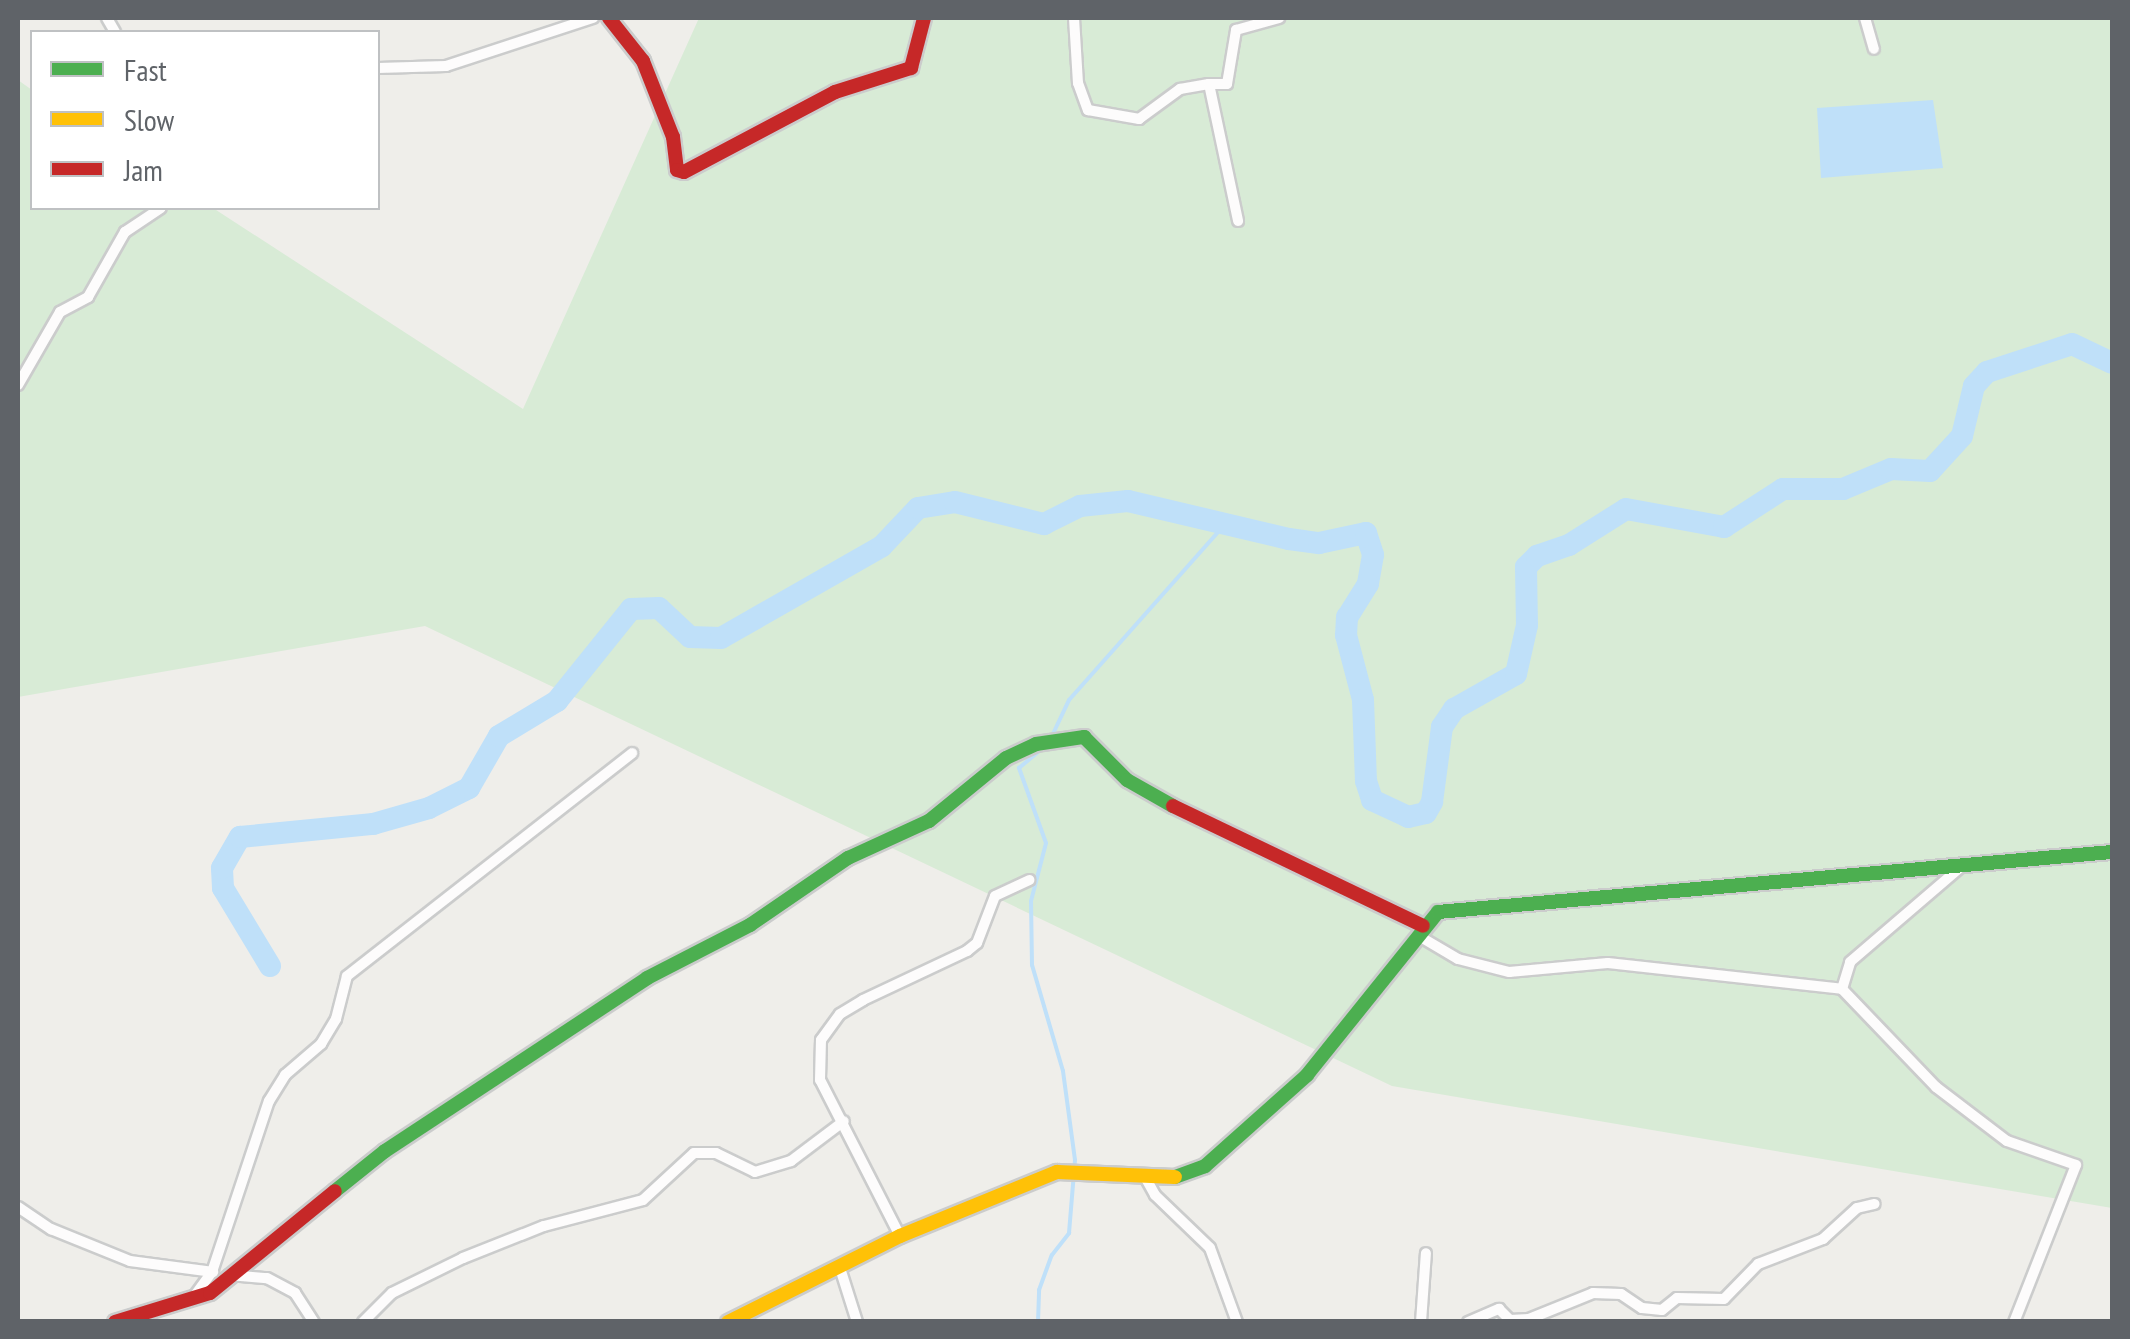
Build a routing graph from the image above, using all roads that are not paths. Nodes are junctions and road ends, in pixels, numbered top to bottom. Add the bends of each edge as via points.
1 (593, 18) edge
2 (609, 18) edge
3 (924, 18) edge
4 (1074, 18) edge
5 (1279, 18) edge
6 (1865, 18) edge
7 (1874, 49) dead end
8 (380, 68) edge
9 (1209, 84) junction
10 (158, 210) edge
11 (1238, 221) dead end
12 (18, 385) edge
13 (632, 753) dead end
14 (2112, 852) edge
15 (1963, 865) junction
16 (1029, 880) dead end
17 (1421, 931) junction
18 (1842, 989) junction
19 (844, 1121) junction
20 (1143, 1174) junction
21 (1875, 1204) dead end
22 (18, 1207) edge
23 (900, 1236) junction
24 (1426, 1253) dead end
25 (840, 1268) junction
26 (212, 1272) junction
27 (230, 1275) junction
28 (190, 1303) junction
29 (114, 1322) edge
30 (314, 1322) edge
31 (364, 1322) edge
32 (728, 1322) edge
33 (857, 1322) edge
34 (1237, 1322) edge
35 (1422, 1322) edge
36 (1468, 1322) edge
37 (2014, 1322) edge

1 - 8 street via 446,66
2 - 3 street via 643,61 673,137 676,170 684,172 835,92 911,68
4 - 9 street via 1078,83 1088,110 1139,118 1180,89
5 - 9 street via 1236,30 1227,84
6 - 7 street
9 - 11 street
10 - 12 street via 125,232 88,297 60,312
13 - 26 street via 346,976 336,1019 321,1044 285,1075 269,1101
14 - 15 street
15 - 17 street via 1487,904 1453,910
15 - 18 street via 1850,962
16 - 19 street via 995,896 977,943 967,951 863,1000 827,1028 816,1065
17 - 18 street via 1458,960 1509,972 1608,963
17 - 20 street via 1307,1075 1205,1166 1174,1177
17 - 27 street via 1126,780 1084,737 1036,744 1006,758 929,821 848,858 750,925 647,978 385,1151
18 - 37 street via 1936,1087 2007,1141 2076,1165
19 - 23 street
19 - 31 street via 792,1160 755,1172 716,1154 694,1154 643,1200 544,1226 463,1258 392,1293
20 - 23 street via 1057,1172
20 - 34 street via 1155,1195 1210,1248
21 - 36 street via 1858,1208 1822,1239 1758,1264 1724,1299 1677,1298 1662,1310 1642,1308 1621,1294 1593,1293 1529,1319 1510,1320 1499,1309
22 - 26 street via 51,1229 130,1262
23 - 25 street
24 - 35 street
25 - 32 street
25 - 33 street
26 - 27 street
26 - 28 street
27 - 28 street
27 - 30 street via 267,1278 295,1293
28 - 29 street

